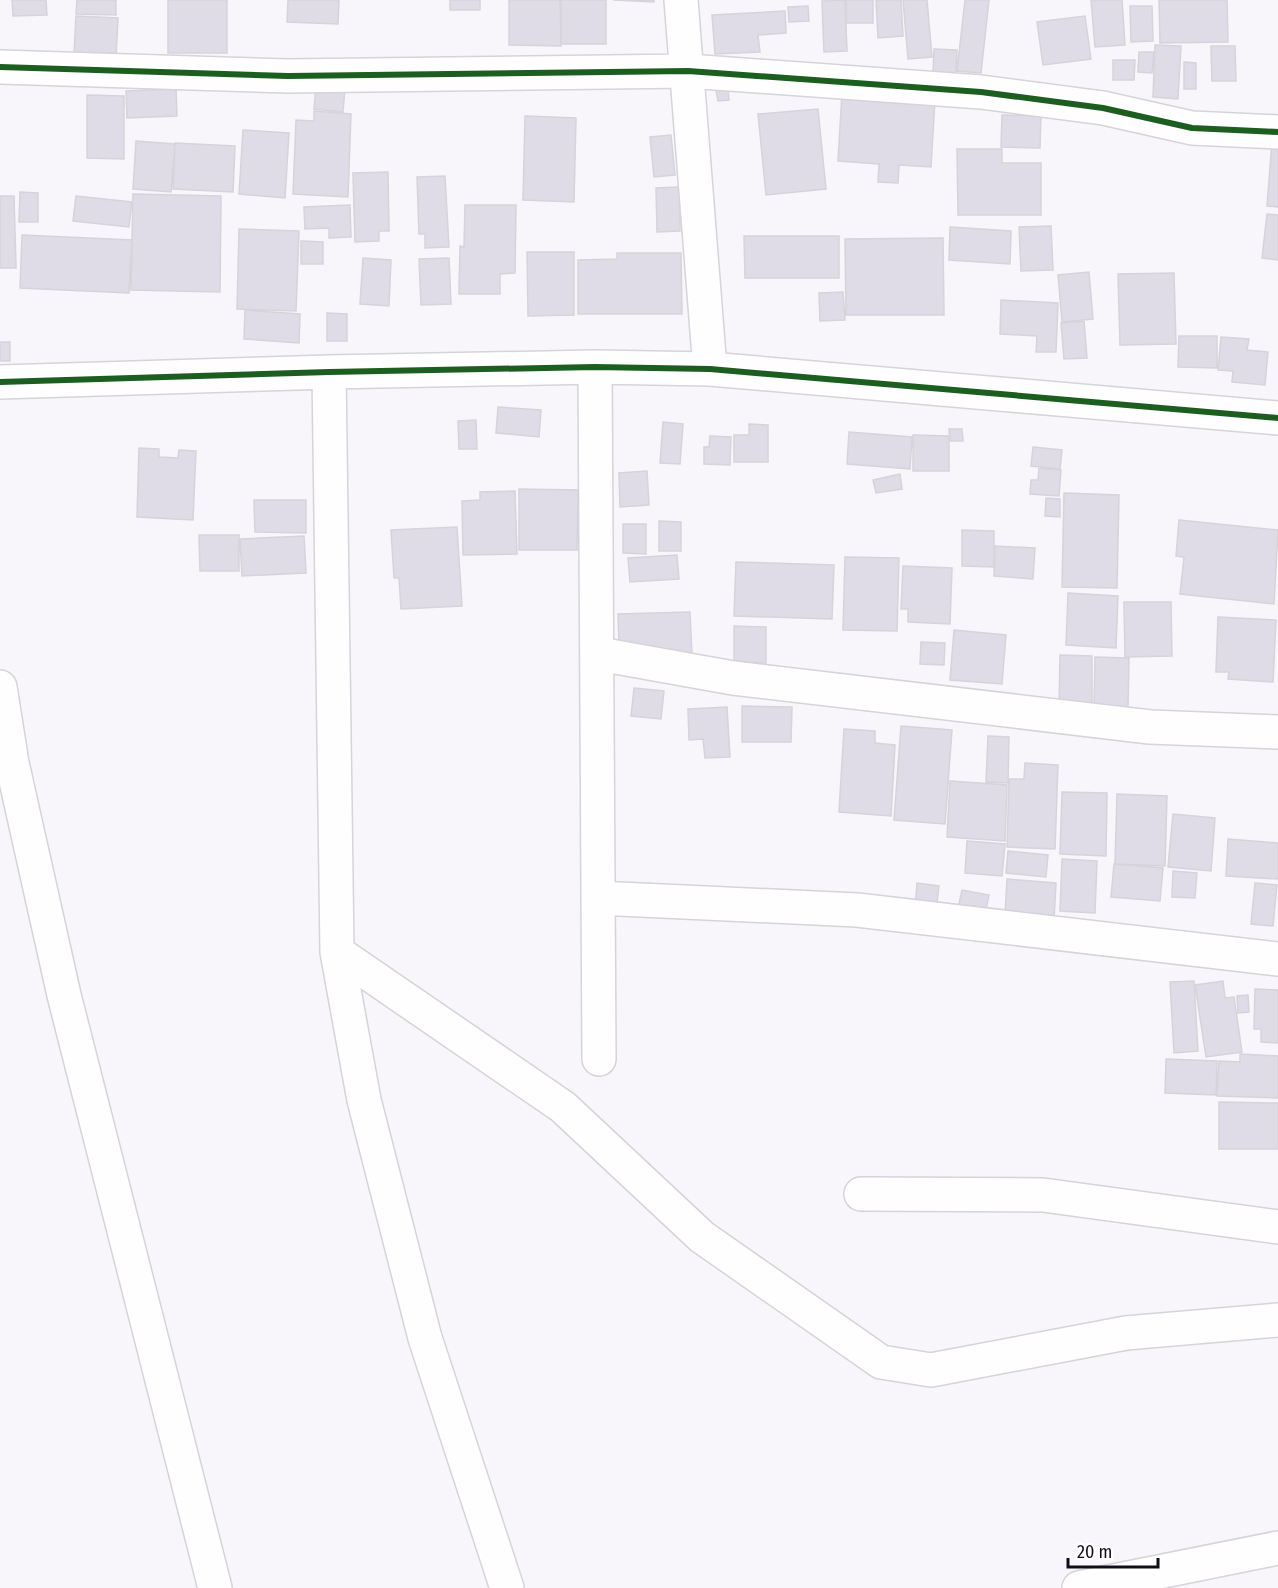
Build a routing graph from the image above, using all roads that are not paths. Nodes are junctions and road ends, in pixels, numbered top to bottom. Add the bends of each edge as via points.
1 (681, 0) edge
2 (0, 67) edge
3 (688, 71) junction
4 (1278, 132) edge
5 (595, 368) junction
6 (710, 369) junction
7 (329, 372) junction
8 (0, 382) edge
9 (1278, 418) edge
10 (599, 654) junction
11 (0, 687) edge
12 (1278, 732) edge
13 (598, 898) junction
14 (337, 952) junction
15 (1278, 959) edge
16 (600, 1059) dead end
17 (861, 1194) dead end
18 (1278, 1227) edge
19 (1278, 1320) edge
20 (1278, 1548) edge
21 (215, 1588) edge
22 (507, 1588) edge
23 (1079, 1588) edge

1 - 3 street
2 - 3 street via 288,76
3 - 4 street via 981,92 1102,108 1192,128
3 - 6 street
5 - 6 street
5 - 7 street
5 - 10 street
6 - 9 street
7 - 8 street
7 - 14 street
10 - 12 street via 733,678 1126,724
10 - 13 street
11 - 21 street via 12,763 64,995
13 - 15 street via 857,910
13 - 16 street
14 - 19 street via 563,1107 702,1237 881,1362 931,1370 1126,1333
14 - 22 street via 364,1100 425,1338
17 - 18 street via 1043,1195
20 - 23 street

